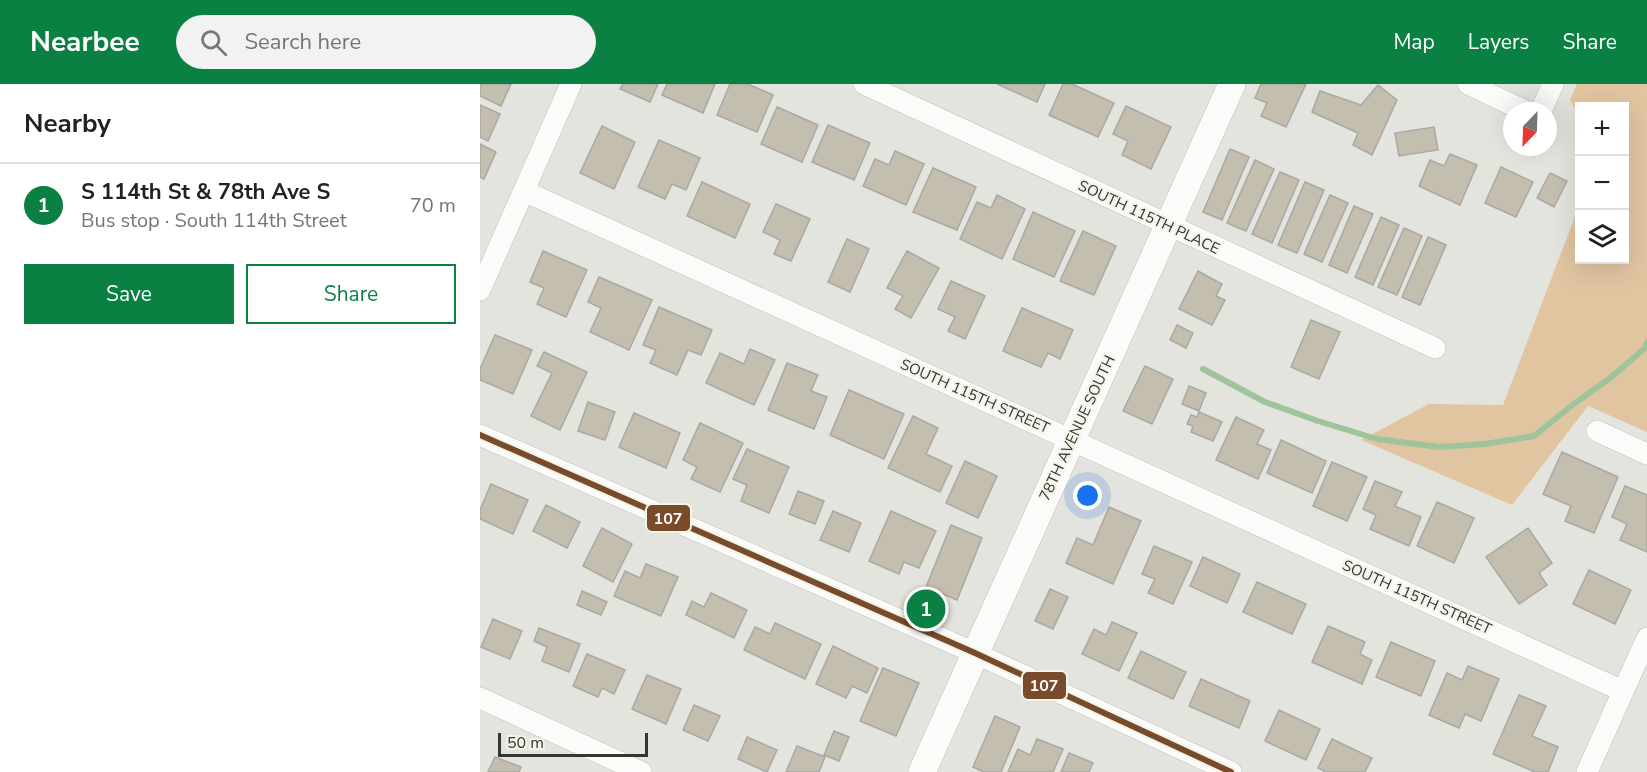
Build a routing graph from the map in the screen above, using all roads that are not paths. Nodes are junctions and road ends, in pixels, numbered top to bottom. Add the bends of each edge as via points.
1 (571, 84) edge
2 (864, 84) edge
3 (1232, 84) edge
4 (1468, 84) edge
5 (1553, 84) edge
6 (1506, 102) edge
7 (1545, 102) edge
8 (524, 191) junction
9 (1170, 226) junction
10 (480, 290) edge
11 (1435, 348) dead end
12 (1598, 431) dead end
13 (480, 435) edge
14 (1072, 440) junction
15 (1647, 454) edge
16 (1647, 638) edge
17 (975, 653) junction
18 (1623, 691) junction
19 (480, 698) edge
20 (641, 772) edge
21 (922, 772) edge
22 (1231, 772) edge
23 (1587, 772) edge

1 - 8 street
2 - 9 street, SOUTH 115TH PLACE
3 - 9 street, 78TH AVENUE SOUTH
4 - 6 street
5 - 7 street
8 - 10 street
8 - 14 street, SOUTH 115TH STREET
9 - 11 street, SOUTH 115TH PLACE
9 - 14 street, 78TH AVENUE SOUTH
12 - 15 street
13 - 17 street
14 - 17 street, 78TH AVENUE SOUTH
14 - 18 street, SOUTH 115TH STREET
16 - 18 street
17 - 21 street, 78TH AVENUE SOUTH
17 - 22 street
18 - 23 street
19 - 20 street

